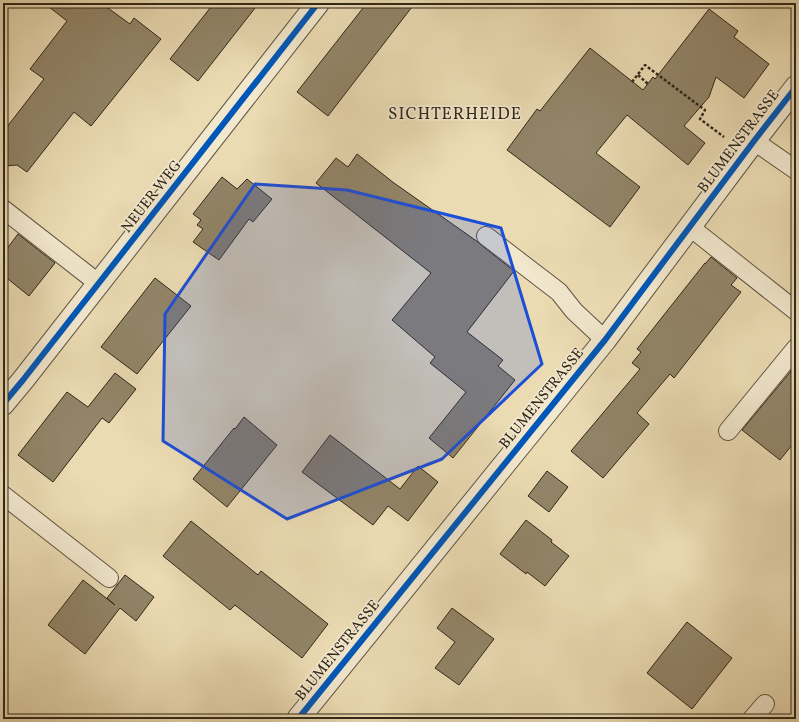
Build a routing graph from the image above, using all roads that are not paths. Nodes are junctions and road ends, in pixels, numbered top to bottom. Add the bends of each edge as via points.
1 (318, 3) edge
2 (796, 87) edge
3 (749, 147) junction
4 (796, 170) edge
5 (3, 209) edge
6 (690, 227) junction
7 (486, 236) dead end
8 (98, 283) junction
9 (796, 312) edge
10 (604, 340) junction
11 (796, 348) edge
12 (3, 404) edge
13 (728, 432) dead end
14 (3, 495) edge
15 (109, 578) dead end
16 (765, 704) dead end
17 (298, 719) edge
18 (752, 719) edge

1 - 8 street, NEUER WEG
2 - 3 street, BLUMENSTRASSE
3 - 4 lane
3 - 6 street, BLUMENSTRASSE
5 - 8 lane
6 - 9 lane
6 - 10 street, BLUMENSTRASSE
7 - 10 lane via 559,292 574,311
8 - 12 street, NEUER WEG
10 - 17 street, BLUMENSTRASSE
11 - 13 lane
14 - 15 lane
16 - 18 lane

